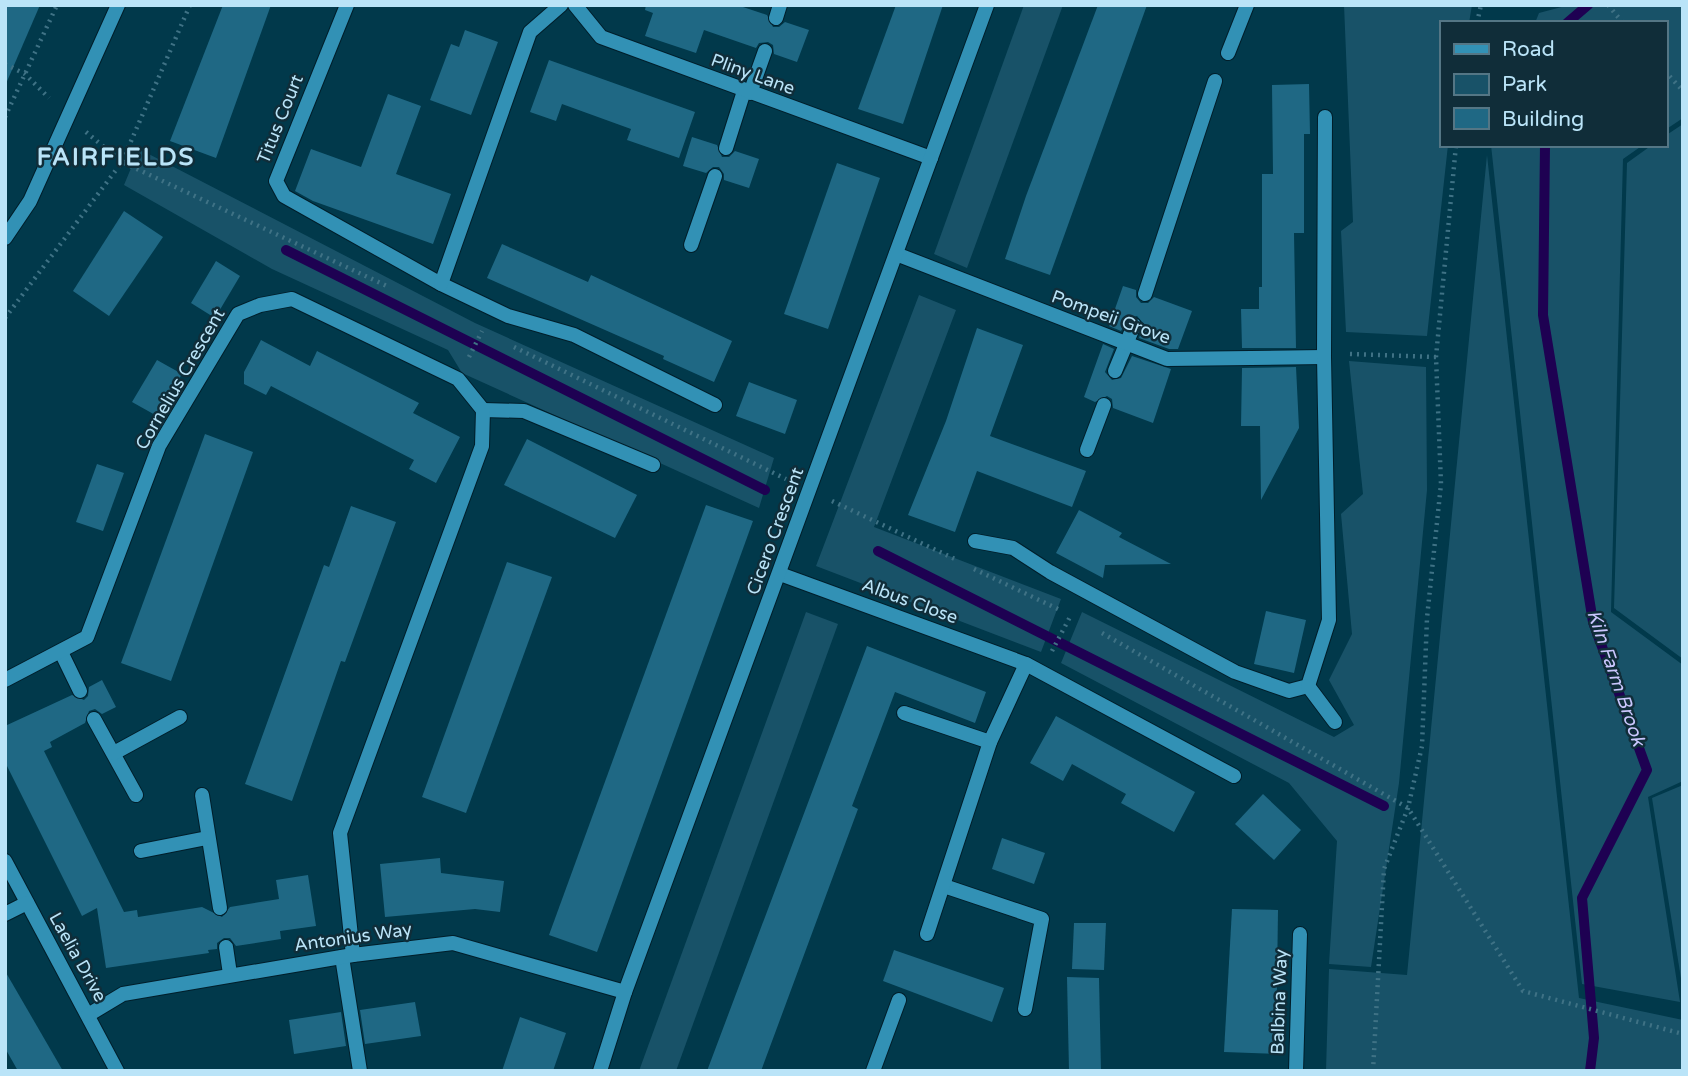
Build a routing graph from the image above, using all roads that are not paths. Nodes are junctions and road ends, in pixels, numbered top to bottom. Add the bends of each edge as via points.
1 (118, 5) edge
2 (347, 5) edge
3 (561, 5) edge
4 (575, 5) edge
5 (986, 5) edge
6 (1247, 5) edge
7 (765, 51) dead end
8 (1228, 53) dead end
9 (1215, 80) dead end
10 (747, 92) junction
11 (1325, 117) dead end
12 (726, 148) dead end
13 (931, 158) junction
14 (715, 176) dead end
15 (5, 238) edge
16 (691, 245) dead end
17 (896, 254) junction
18 (441, 284) junction
19 (1145, 294) dead end
20 (1134, 325) dead end
21 (1125, 345) junction
22 (1324, 355) junction
23 (1115, 371) dead end
24 (715, 405) dead end
25 (1104, 405) dead end
26 (483, 410) junction
27 (1087, 450) dead end
28 (653, 465) dead end
29 (975, 541) dead end
30 (780, 574) junction
31 (61, 652) junction
32 (1026, 664) junction
33 (5, 680) edge
34 (1308, 685) junction
35 (80, 691) dead end
36 (904, 713) dead end
37 (180, 717) dead end
38 (94, 719) dead end
39 (1335, 722) dead end
40 (990, 742) junction
41 (114, 753) junction
42 (1234, 776) dead end
43 (202, 794) dead end
44 (136, 795) dead end
45 (208, 838) junction
46 (141, 850) dead end
47 (5, 861) edge
48 (944, 886) junction
49 (27, 903) junction
50 (220, 908) dead end
51 (5, 914) edge
52 (927, 934) dead end
53 (1300, 934) dead end
54 (226, 947) dead end
55 (348, 956) junction
56 (230, 974) junction
57 (625, 992) junction
58 (899, 1000) dead end
59 (1025, 1009) dead end
60 (88, 1015) junction
61 (117, 1071) edge
62 (360, 1071) edge
63 (600, 1071) edge
64 (873, 1071) edge
65 (1296, 1071) edge

1 - 15 street via 70,119 30,201
2 - 18 street, Titus Court via 276,181 284,196
3 - 18 street via 530,32
4 - 10 street, Pliny Lane via 601,37
5 - 13 street, Cicero Crescent
6 - 8 street
7 - 10 street
9 - 19 street
10 - 12 street
10 - 13 street, Pliny Lane
11 - 22 street
13 - 17 street, Cicero Crescent
14 - 16 street
17 - 21 street, Pompeii Grove
17 - 30 street, Cicero Crescent
18 - 24 street, Titus Court via 508,316 574,335
20 - 21 street
21 - 22 street, Pompeii Grove via 1167,359
21 - 23 street
22 - 34 street via 1329,620
25 - 27 street
26 - 28 street via 524,411
26 - 31 street, Cornelius Crescent via 458,379 292,299 238,314 159,446 88,637
26 - 55 street via 482,446 340,833
29 - 34 street via 1013,548 1235,672 1289,691
30 - 32 street, Albus Close
30 - 57 street, Cicero Crescent
31 - 33 street, Cornelius Crescent
31 - 35 street
32 - 40 street
32 - 42 street, Albus Close
34 - 39 street
36 - 40 street
37 - 41 street
38 - 41 street
40 - 48 street
41 - 44 street
43 - 45 street
45 - 46 street
45 - 50 street
47 - 49 street, Laelia Drive
48 - 52 street
48 - 59 street via 1042,919
49 - 51 street
49 - 60 street, Laelia Drive
53 - 65 street, Balbina Way
54 - 56 street
55 - 56 street, Antonius Way
55 - 57 street, Antonius Way via 453,943
55 - 62 street
56 - 60 street, Antonius Way via 123,994
57 - 63 street, Cicero Crescent
58 - 64 street
60 - 61 street, Laelia Drive

